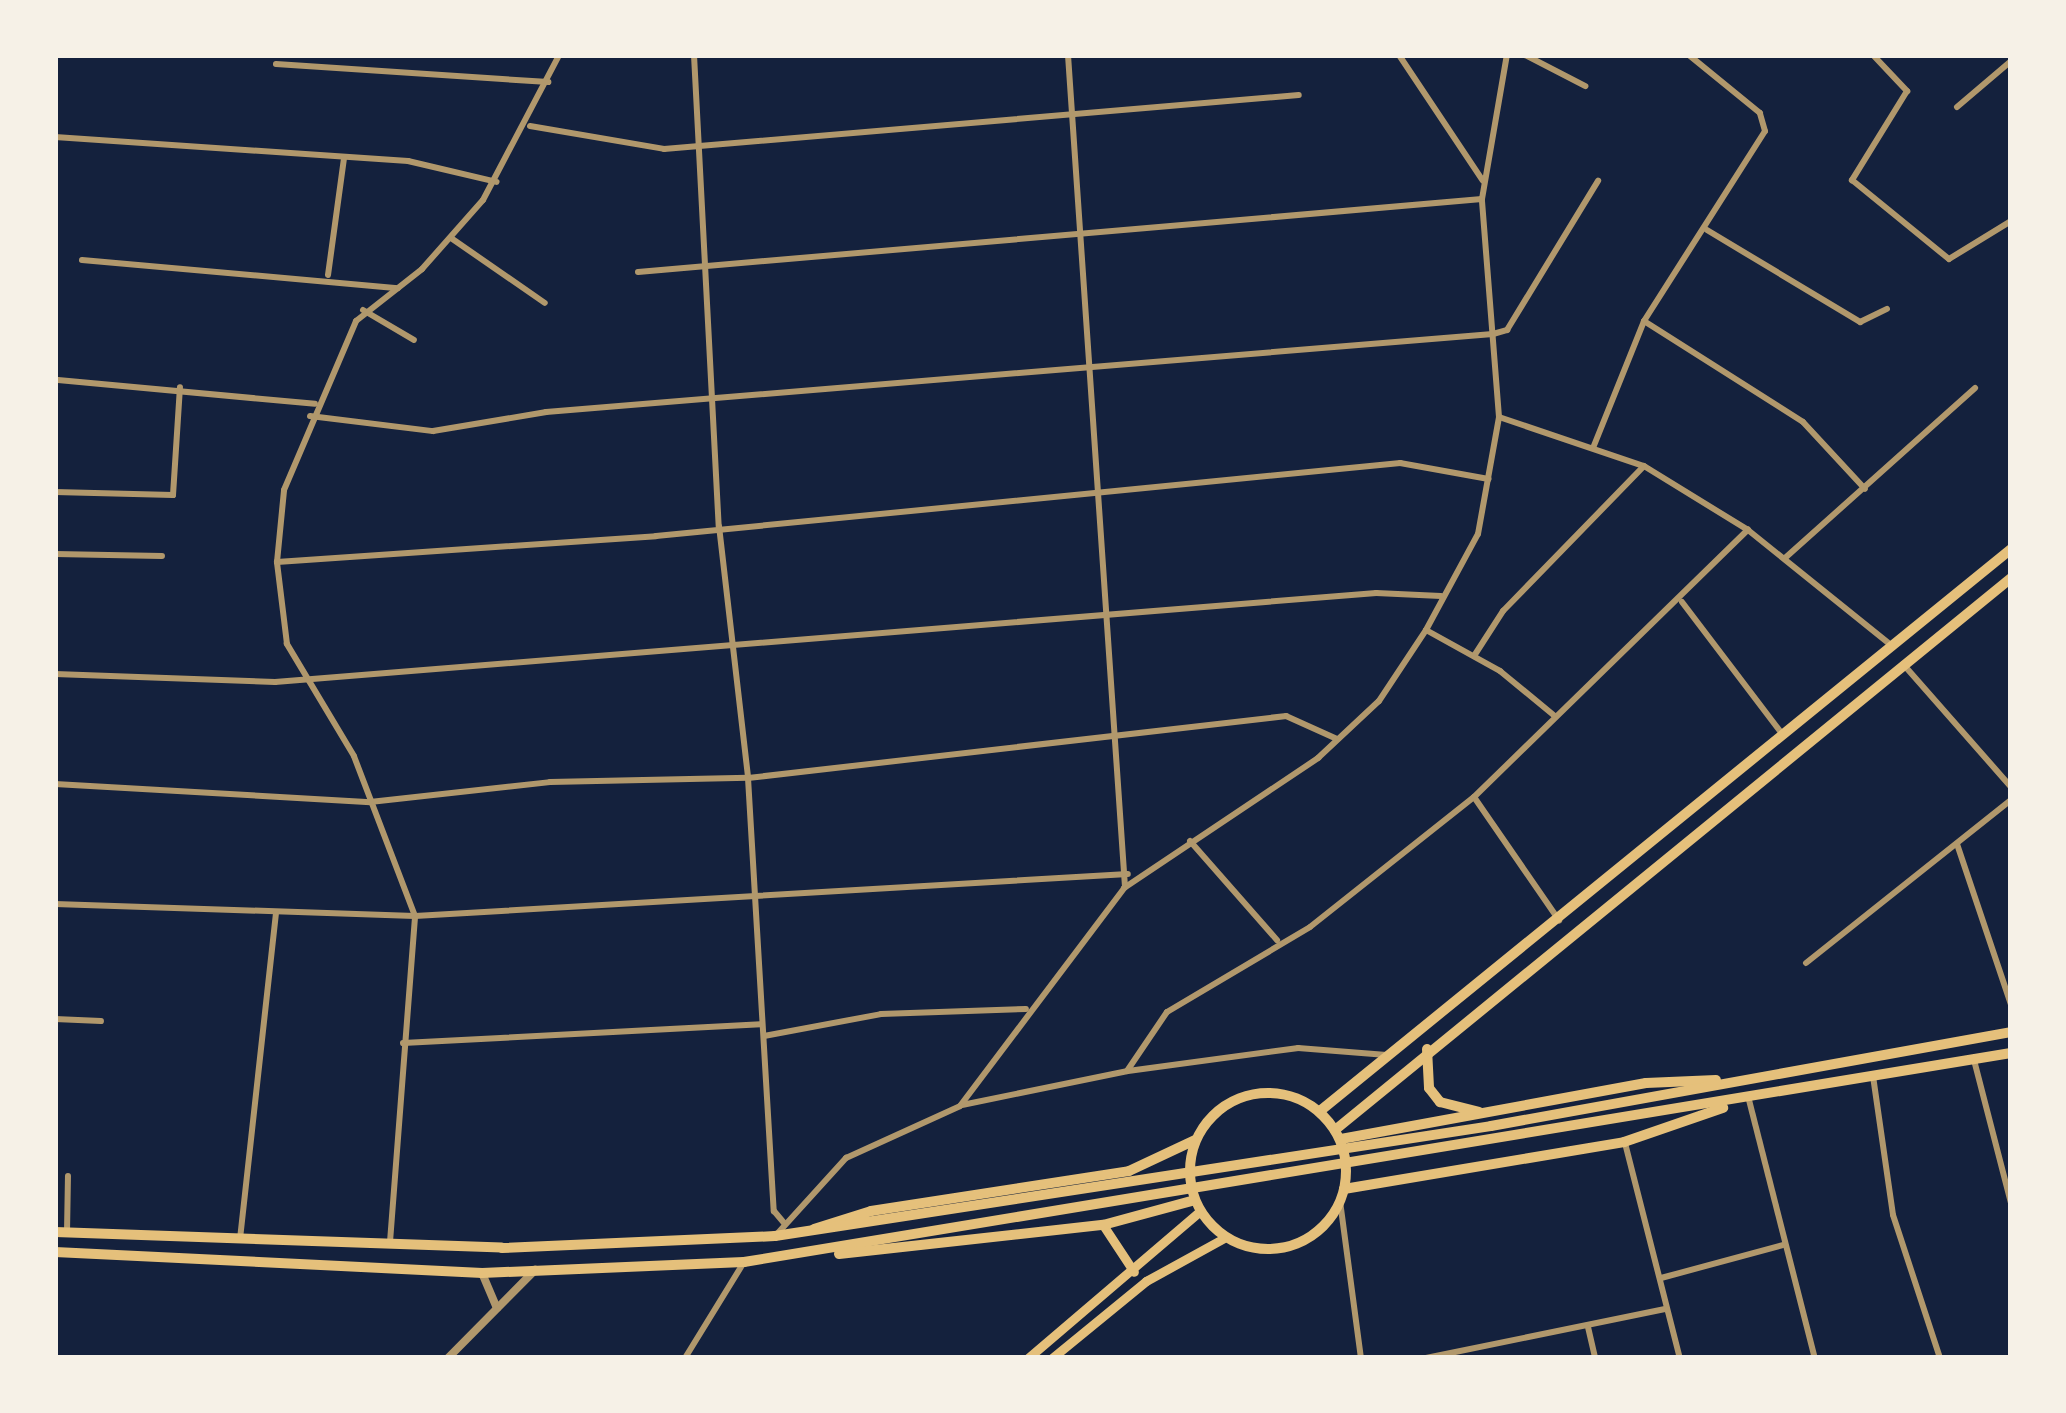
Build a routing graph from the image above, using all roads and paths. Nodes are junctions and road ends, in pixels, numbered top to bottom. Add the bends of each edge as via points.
1 (550, 55) edge
2 (559, 55) edge
3 (694, 55) edge
4 (1068, 55) edge
5 (1399, 55) edge
6 (1507, 55) edge
7 (1525, 55) edge
8 (1688, 55) edge
9 (1872, 55) edge
10 (2011, 61) edge
11 (276, 64) dead end
12 (548, 82) junction
13 (1586, 86) dead end
14 (1299, 96) dead end
15 (1957, 107) dead end
16 (1074, 113) junction
17 (530, 126) junction
18 (55, 137) edge
19 (699, 145) junction
20 (344, 158) junction
21 (1598, 181) dead end
22 (497, 182) junction
23 (1484, 182) junction
24 (1482, 199) junction
25 (2011, 222) edge
26 (1707, 230) junction
27 (1082, 235) junction
28 (450, 238) junction
29 (82, 260) dead end
30 (707, 270) junction
31 (638, 272) dead end
32 (328, 276) junction
33 (399, 288) junction
34 (544, 302) dead end
35 (1886, 309) dead end
36 (364, 310) junction
37 (1644, 321) junction
38 (1494, 334) junction
39 (414, 340) dead end
40 (1092, 367) junction
41 (58, 380) edge
42 (180, 386) junction
43 (1975, 388) dead end
44 (712, 398) junction
45 (316, 404) junction
46 (310, 416) junction
47 (1499, 416) junction
48 (1593, 448) junction
49 (1644, 466) junction
50 (1489, 480) junction
51 (1100, 486) junction
52 (1865, 489) junction
53 (55, 492) edge
54 (720, 526) junction
55 (1748, 530) junction
56 (2011, 549) edge
57 (55, 554) edge
58 (162, 556) dead end
59 (1786, 558) junction
60 (277, 562) junction
61 (2011, 578) edge
62 (1441, 596) junction
63 (1682, 602) junction
64 (1108, 616) junction
65 (1426, 630) junction
66 (734, 645) junction
67 (1891, 645) junction
68 (1474, 656) junction
69 (1903, 664) junction
70 (55, 674) edge
71 (310, 678) junction
72 (1556, 717) junction
73 (1784, 734) junction
74 (1116, 738) junction
75 (1338, 740) junction
76 (748, 778) junction
77 (55, 784) edge
78 (2011, 787) edge
79 (1474, 797) junction
80 (2011, 800) edge
81 (370, 802) junction
82 (1190, 840) junction
83 (1957, 843) junction
84 (1128, 874) junction
85 (1124, 888) junction
86 (750, 894) junction
87 (55, 904) edge
88 (276, 914) junction
89 (415, 916) junction
90 (1560, 921) junction
91 (1277, 940) junction
92 (1806, 963) dead end
93 (1489, 977) junction
94 (1500, 990) junction
95 (2011, 1004) edge
96 (1027, 1009) junction
97 (55, 1019) edge
98 (101, 1021) dead end
99 (760, 1024) junction
100 (2011, 1032) edge
101 (764, 1036) junction
102 (403, 1043) junction
103 (1427, 1049) junction
104 (1895, 1052) junction
105 (2011, 1054) edge
106 (1387, 1055) junction
107 (1974, 1060) junction
108 (1127, 1071) junction
109 (1902, 1072) junction
110 (1873, 1076) junction
111 (1742, 1080) junction
112 (1749, 1100) junction
113 (1733, 1103) junction
114 (960, 1106) junction
115 (1320, 1111) junction
116 (1480, 1112) junction
117 (1338, 1134) junction
118 (1195, 1140) junction
119 (1624, 1142) junction
120 (68, 1176) dead end
121 (1342, 1195) junction
122 (2011, 1201) edge
123 (1197, 1206) junction
124 (785, 1224) junction
125 (1102, 1225) junction
126 (61, 1232) edge
127 (809, 1232) junction
128 (775, 1236) junction
129 (1226, 1237) junction
130 (240, 1239) junction
131 (272, 1240) junction
132 (390, 1242) junction
133 (1782, 1245) junction
134 (55, 1252) edge
135 (823, 1252) junction
136 (744, 1262) junction
137 (276, 1266) junction
138 (535, 1270) junction
139 (482, 1272) junction
140 (1134, 1272) junction
141 (1661, 1278) junction
142 (498, 1308) junction
143 (1665, 1309) junction
144 (1588, 1327) junction
145 (1479, 1354) edge
146 (448, 1358) edge
147 (685, 1358) edge
148 (1028, 1358) edge
149 (1052, 1358) edge
150 (1361, 1358) edge
151 (1426, 1358) edge
152 (1595, 1358) edge
153 (1680, 1358) edge
154 (1815, 1358) edge
155 (1940, 1358) edge

1 - 2 street
2 - 12 street
3 - 19 street
4 - 16 street
5 - 23 street
6 - 23 street
7 - 13 street
8 - 26 street via 1765,120 1756,152
9 - 25 street via 1907,91 1852,180 1949,259
10 - 15 street
11 - 12 street
12 - 17 street
14 - 16 street
16 - 19 street
16 - 27 street
17 - 19 street via 632,148
17 - 22 street
18 - 20 street
19 - 30 street
20 - 22 street
20 - 32 street
21 - 38 street via 1507,330
22 - 28 street
23 - 24 street
24 - 27 street
24 - 38 street
26 - 35 street via 1860,322
26 - 37 street
27 - 30 street
27 - 40 street
28 - 33 street
28 - 34 street
29 - 32 street
30 - 31 street
30 - 44 street
32 - 33 street
33 - 36 street
36 - 39 street
36 - 45 street
37 - 48 street
37 - 52 street via 1803,422
38 - 40 street
38 - 47 street
40 - 44 street
40 - 51 street
41 - 42 street
42 - 45 street
42 - 53 street via 173,494
43 - 52 street
44 - 46 street via 433,431
44 - 54 street
45 - 46 street
46 - 60 street via 284,490
47 - 48 street
47 - 50 street
48 - 49 street
49 - 55 street
49 - 68 street via 1503,611
50 - 51 street via 1412,462
50 - 62 street via 1478,534
51 - 54 street
51 - 64 street
52 - 59 street
54 - 60 street
54 - 66 street
55 - 59 street
55 - 63 street
56 - 67 main road
57 - 58 street
59 - 67 street
60 - 71 street via 287,644
61 - 69 main road
62 - 64 street
62 - 65 street
63 - 72 street
63 - 73 street
64 - 66 street
64 - 74 street
65 - 68 street
65 - 75 street via 1379,701
66 - 71 street
66 - 76 street
67 - 73 main road
68 - 72 street
69 - 78 street
69 - 94 main road
70 - 71 street
71 - 81 street
72 - 79 street
73 - 90 main road
74 - 75 street via 1286,716
74 - 76 street
74 - 84 street
75 - 82 street
76 - 81 street via 550,782
76 - 86 street
77 - 81 street
79 - 90 street
79 - 91 street via 1310,927
80 - 83 street
81 - 89 street
82 - 85 street
82 - 91 street
83 - 92 street
83 - 95 street
84 - 85 street
84 - 86 street
85 - 96 street
86 - 89 street
86 - 99 street
87 - 88 street
88 - 89 street
88 - 130 street
89 - 102 street
90 - 93 main road
91 - 108 street via 1167,1012
93 - 94 main road
93 - 106 main road
94 - 103 main road
96 - 101 street via 880,1014
96 - 114 street
97 - 98 street
99 - 101 street
99 - 102 street
100 - 104 main road
101 - 124 street via 774,1211
102 - 132 street
103 - 116 main road via 1429,1088 1440,1102
103 - 117 main road
104 - 109 main road
104 - 111 main road
105 - 107 main road
106 - 108 street via 1298,1048
106 - 115 main road
107 - 109 main road
107 - 122 street
108 - 114 street
109 - 110 main road
110 - 112 main road
110 - 155 street via 1893,1214
111 - 116 main road via 1646,1083
111 - 127 main road
112 - 113 main road
112 - 133 street
113 - 119 main road
113 - 135 main road
114 - 124 street via 864,1146
115 - 117 main road
115 - 118 main road via 1287,1094 1250,1094 1217,1111
116 - 117 main road
117 - 121 main road
118 - 123 main road
118 - 127 main road via 1129,1171 871,1211
119 - 121 main road
119 - 141 street
120 - 126 street
121 - 129 main road via 1297,1244 1261,1249
121 - 150 street
123 - 125 main road
123 - 129 main road
123 - 140 main road
124 - 128 street
125 - 135 main road via 888,1255
125 - 140 main road
126 - 130 main road
127 - 128 main road
128 - 132 main road via 611,1248
129 - 149 main road via 1146,1281
130 - 131 main road
131 - 132 main road
131 - 137 main road
133 - 141 street
133 - 154 street
134 - 137 main road
135 - 136 main road
136 - 138 main road
136 - 147 street
137 - 139 main road
138 - 139 main road
138 - 142 street
139 - 142 street
140 - 148 main road
141 - 143 street
142 - 146 street
143 - 144 street
143 - 153 street
144 - 145 street
144 - 152 street
145 - 151 street

